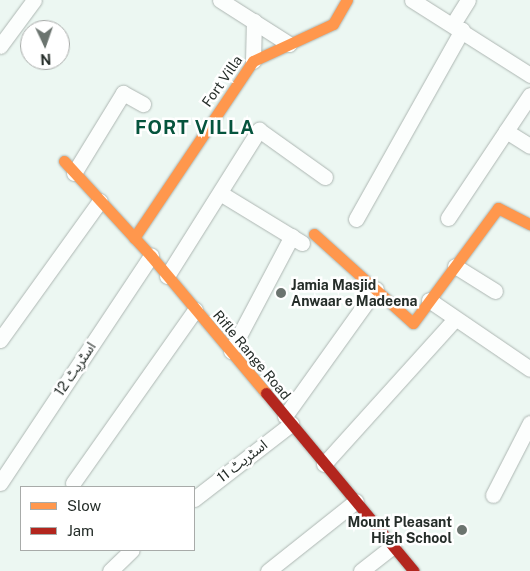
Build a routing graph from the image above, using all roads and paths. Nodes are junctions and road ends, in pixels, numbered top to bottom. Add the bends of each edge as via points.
1 (34, 0) edge
2 (220, 0) edge
3 (347, 0) edge
4 (412, 0) edge
5 (468, 0) edge
6 (254, 22) junction
7 (457, 27) junction
8 (289, 44) junction
9 (0, 46) edge
10 (253, 60) junction
11 (530, 75) edge
12 (530, 95) edge
13 (143, 104) dead end
14 (506, 131) junction
15 (530, 146) edge
16 (69, 167) joint
17 (325, 177) dead end
18 (220, 193) junction
19 (100, 201) junction
20 (448, 218) dead end
21 (356, 219) dead end
22 (530, 224) edge
23 (134, 238) junction
24 (303, 238) junction
25 (151, 256) junction
26 (455, 266) junction
27 (166, 276) junction
28 (376, 289) junction
29 (495, 291) dead end
30 (429, 300) junction
31 (195, 310) junction
32 (455, 319) junction
33 (0, 340) edge
34 (231, 351) junction
35 (530, 368) edge
36 (288, 420) junction
37 (530, 423) edge
38 (526, 441) edge
39 (324, 464) junction
40 (0, 483) edge
41 (74, 483) dead end
42 (493, 495) dead end
43 (195, 498) edge
44 (356, 501) junction
45 (393, 546) junction
46 (131, 551) edge
47 (110, 571) edge
48 (268, 571) edge
49 (362, 571) edge
50 (414, 571) edge

1 - 9 street
2 - 6 street
3 - 8 street, Fort Villa via 333,24
4 - 7 street
5 - 7 street
6 - 8 street
6 - 10 street
7 - 11 street
7 - 21 street
8 - 10 street, Fort Villa
10 - 23 street, Fort Villa
12 - 14 street
13 - 16 street via 122,93
14 - 15 street
14 - 20 street
16 - 19 street, Rifle Range Road
17 - 18 street via 259,130
18 - 24 street
18 - 27 street
19 - 23 street, Rifle Range Road
19 - 33 street
22 - 26 street via 498,208
23 - 25 street, Rifle Range Road
24 - 28 street
24 - 34 street
25 - 27 street, Rifle Range Road
25 - 40 street, اسٹریٹ 12
26 - 29 street
26 - 30 street
27 - 31 street, Rifle Range Road
28 - 30 street via 413,322
28 - 36 street, اسٹریٹ 11
30 - 32 street
31 - 34 street, Rifle Range Road
31 - 41 street
32 - 35 street
32 - 39 street
34 - 36 street, Rifle Range Road
36 - 39 street, Rifle Range Road
36 - 43 street, اسٹریٹ 11
37 - 38 street
38 - 42 street
39 - 44 street, Rifle Range Road
44 - 45 street, Rifle Range Road
44 - 48 street
45 - 49 street
45 - 50 street, Rifle Range Road
46 - 47 street

